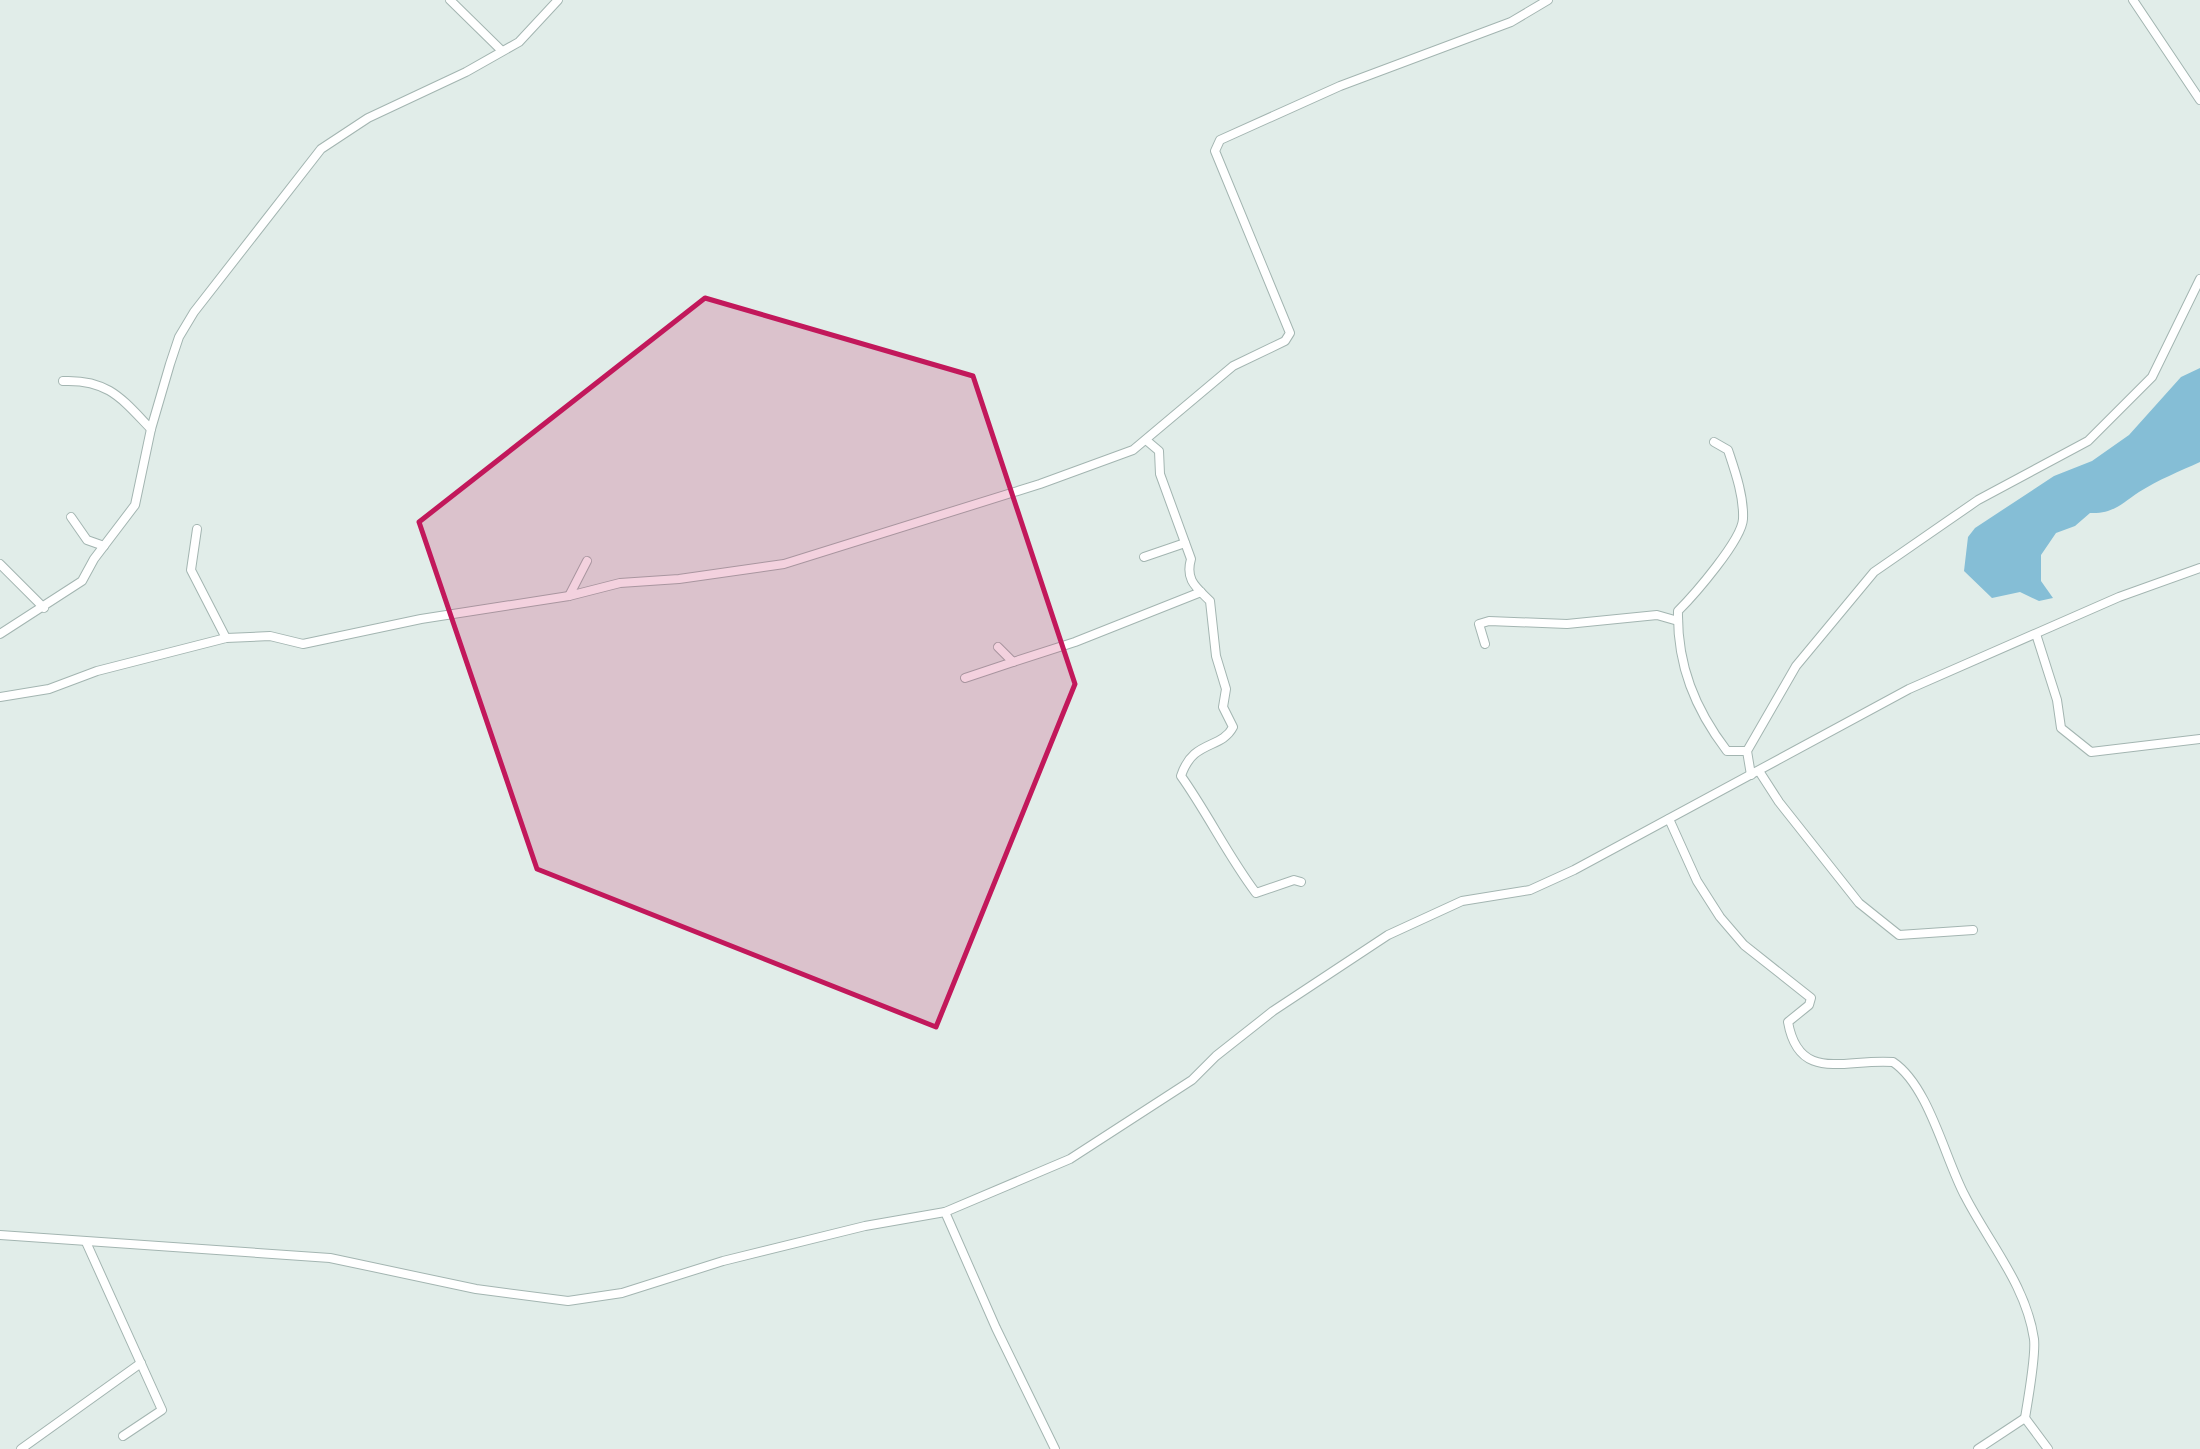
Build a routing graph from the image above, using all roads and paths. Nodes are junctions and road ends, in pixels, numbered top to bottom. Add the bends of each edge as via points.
1 (450, 0) edge
2 (558, 0) edge
3 (1548, 0) edge
4 (2133, 0) edge
5 (500, 50) junction
6 (2200, 100) edge
7 (2200, 279) edge
8 (64, 381) dead end
9 (151, 429) junction
10 (1146, 440) junction
11 (1714, 442) dead end
12 (71, 517) dead end
13 (197, 529) dead end
14 (1185, 543) junction
15 (104, 546) junction
16 (1144, 557) dead end
17 (587, 561) dead end
18 (0, 564) edge
19 (2200, 568) edge
20 (1201, 592) junction
21 (569, 596) junction
22 (44, 608) junction
23 (1678, 621) junction
24 (0, 634) edge
25 (2036, 634) junction
26 (226, 638) junction
27 (1485, 644) dead end
28 (998, 647) dead end
29 (1013, 662) junction
30 (965, 678) dead end
31 (0, 697) edge
32 (2200, 738) edge
33 (1747, 751) junction
34 (1755, 773) junction
35 (1669, 819) junction
36 (1301, 882) dead end
37 (1973, 930) dead end
38 (946, 1212) junction
39 (0, 1235) edge
40 (86, 1242) junction
41 (141, 1363) junction
42 (2025, 1418) junction
43 (123, 1436) dead end
44 (22, 1449) edge
45 (1055, 1449) edge
46 (1978, 1449) edge
47 (2048, 1449) edge

1 - 5 street
2 - 5 street via 519,42
3 - 10 street via 1511,22 1340,86 1220,140 1215,151 1290,333 1284,341 1233,366
4 - 6 street
5 - 9 street via 466,72 368,118 321,149 179,337
7 - 33 street via 2152,377 2088,442 1978,500 1874,572 1796,666
8 - 9 street via 105,385
9 - 15 street via 135,505
10 - 14 street via 1160,451 1160,474
10 - 21 street via 1133,450 1040,484 784,564 620,583
11 - 23 street via 1728,450 1743,521 1708,579 1678,611
12 - 15 street via 87,540
13 - 26 street via 191,570
14 - 16 street
14 - 20 street via 1191,559 1190,581
15 - 22 street via 82,581
17 - 21 street
18 - 22 street
19 - 25 street
20 - 29 street
20 - 36 street via 1210,601 1216,656 1226,689 1223,707 1233,727 1230,733 1199,748 1185,763 1181,776 1256,893 1294,880
21 - 26 street via 421,619 303,644 270,636
22 - 24 street
23 - 27 street via 1657,615 1567,624 1489,621 1479,624
23 - 33 street via 1678,644 1702,718 1727,751
25 - 32 street via 2061,727 2091,752
25 - 34 street via 1909,689
26 - 31 street via 97,671 49,689
28 - 29 street
29 - 30 street
33 - 34 street
34 - 35 street
34 - 37 street via 1859,903 1899,935
35 - 38 street via 1530,890 1462,901 1388,935 1273,1011 1192,1080 1113,1134 1070,1159
35 - 42 street via 1697,881 1720,917 1744,945 1811,998 1788,1022 1800,1055 1816,1065 1893,1062 1912,1081 1965,1197 2024,1303 2034,1351
38 - 40 street via 865,1226 723,1261 622,1293 568,1301 476,1289 330,1258
38 - 45 street
39 - 40 street
40 - 41 street
41 - 43 street via 162,1410
41 - 44 street
42 - 46 street
42 - 47 street

